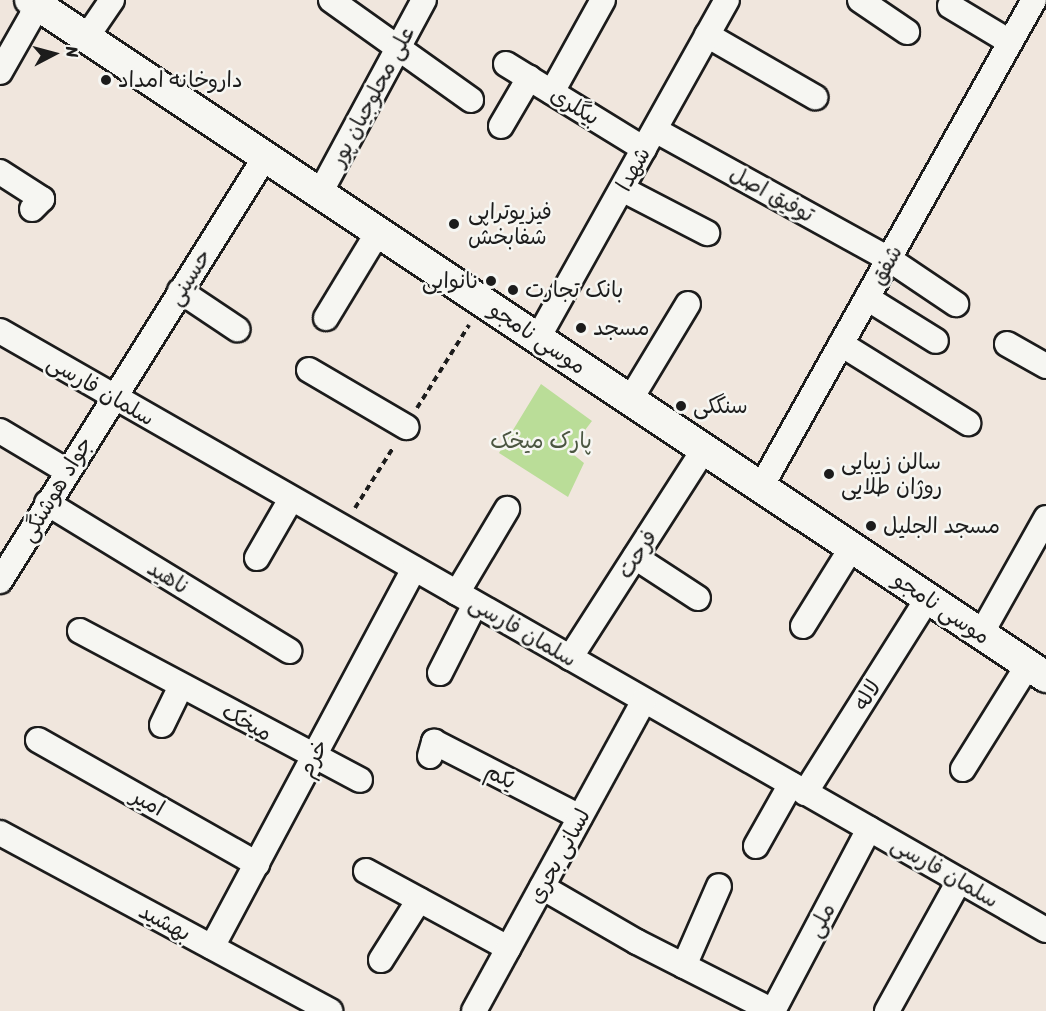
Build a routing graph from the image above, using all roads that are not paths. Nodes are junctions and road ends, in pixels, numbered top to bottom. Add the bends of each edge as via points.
1 (112, 0) edge
2 (331, 0) edge
3 (424, 0) edge
4 (603, 0) edge
5 (727, 0) edge
6 (1034, 0) edge
7 (864, 1) edge
8 (34, 3) edge
9 (950, 6) dead end
10 (907, 33) dead end
11 (707, 35) junction
12 (86, 38) junction
13 (1010, 42) junction
14 (396, 48) junction
15 (506, 64) dead end
16 (0, 72) edge
17 (529, 78) junction
18 (552, 92) junction
19 (815, 97) dead end
20 (471, 100) dead end
21 (501, 126) dead end
22 (650, 139) junction
23 (265, 157) junction
24 (0, 172) edge
25 (622, 189) junction
26 (320, 193) junction
27 (32, 209) dead end
28 (378, 232) junction
29 (707, 233) dead end
30 (889, 259) junction
31 (180, 291) junction
32 (867, 298) junction
33 (688, 304) dead end
34 (956, 304) dead end
35 (326, 318) dead end
36 (237, 329) dead end
37 (0, 331) edge
38 (538, 339) junction
39 (936, 341) dead end
40 (841, 344) junction
41 (1007, 344) dead end
42 (1046, 366) edge
43 (309, 370) dead end
44 (112, 397) junction
45 (630, 400) junction
46 (968, 423) dead end
47 (406, 427) dead end
48 (0, 431) edge
49 (704, 449) junction
50 (67, 471) junction
51 (761, 487) junction
52 (291, 499) junction
53 (48, 503) junction
54 (507, 509) dead end
55 (1046, 518) edge
56 (852, 548) junction
57 (635, 557) junction
58 (257, 558) dead end
59 (3, 568) edge
60 (414, 569) junction
61 (698, 598) dead end
62 (928, 598) junction
63 (466, 599) junction
64 (803, 626) dead end
65 (80, 631) dead end
66 (981, 634) junction
67 (289, 651) dead end
68 (570, 658) junction
69 (1037, 671) edge
70 (440, 673) dead end
71 (181, 686) junction
72 (644, 700) junction
73 (162, 725) dead end
74 (39, 740) dead end
75 (430, 756) dead end
76 (313, 758) junction
77 (963, 769) dead end
78 (360, 780) dead end
79 (798, 788) junction
80 (580, 817) junction
81 (869, 829) junction
82 (0, 833) edge
83 (756, 846) dead end
84 (257, 864) junction
85 (366, 871) dead end
86 (959, 881) junction
87 (542, 886) junction
88 (719, 886) dead end
89 (419, 900) junction
90 (1046, 930) edge
91 (212, 948) junction
92 (508, 948) junction
93 (381, 960) dead end
94 (684, 966) junction
95 (480, 1009) edge
96 (330, 1011) edge
97 (773, 1011) edge
98 (888, 1011) edge

1 - 12 street
2 - 14 street
3 - 14 street, علی محلوجیان پور
4 - 18 street
5 - 11 street, شهدا
6 - 13 street, شفق
7 - 10 street
8 - 12 main road, موسی نامجو
8 - 16 street
9 - 13 street
11 - 19 street
11 - 22 street, شهدا
12 - 23 main road, موسی نامجو
13 - 30 street, شفق
14 - 20 street
14 - 26 street, علی محلوجیان پور
15 - 17 street, بیگلری
17 - 18 street, بیگلری
17 - 21 street
18 - 22 street, بیگلری
22 - 25 street, شهدا
22 - 30 street, توفیق اصل
23 - 26 main road, موسی نامجو
23 - 31 street, حسینی
24 - 27 street via 42,199
25 - 29 street
25 - 38 street, شهدا
26 - 28 main road, موسی نامجو
28 - 35 street
28 - 38 main road, موسی نامجو
30 - 32 street, شفق
30 - 34 street, توفیق اصل
31 - 36 street
31 - 44 street, حسینی
32 - 39 street
32 - 40 street, شفق
33 - 45 street
37 - 44 street, سلمان فارسی
38 - 45 main road, موسی نامجو
40 - 46 street
40 - 51 street, شفق
41 - 42 street
43 - 47 street
44 - 50 street, جواد هوشنگی
44 - 52 street, سلمان فارسی
45 - 49 main road, موسی نامجو
48 - 50 street
49 - 51 main road, موسی نامجو
49 - 57 street, فرحت
50 - 53 street, جواد هوشنگی
51 - 56 main road, موسی نامجو
52 - 58 street
52 - 60 street, سلمان فارسی
53 - 59 street, جواد هوشنگی
53 - 67 street, ناهید
54 - 63 street
55 - 66 street
56 - 62 main road, موسی نامجو
56 - 64 street
57 - 61 street
57 - 68 street, فرحت
60 - 63 street, سلمان فارسی
60 - 76 street, خرم
62 - 66 main road, موسی نامجو
62 - 79 street, لاله
63 - 68 street, سلمان فارسی
63 - 70 street
65 - 71 street, میخک
66 - 69 main road, موسی نامجو
68 - 72 street, سلمان فارسی
69 - 77 street
71 - 73 street
71 - 76 street, میخک
72 - 79 street, سلمان فارسی
72 - 80 street, لسانی بحری
74 - 84 street, امیر
75 - 80 street, یکم via 434,742
76 - 78 street, میخک
76 - 84 street, خرم
79 - 81 street, سلمان فارسی
79 - 83 street, لاله
80 - 87 street, لسانی بحری
81 - 86 street, سلمان فارسی
81 - 97 street, ملی
82 - 91 street, بهشید
84 - 91 street, خرم
85 - 89 street
86 - 90 street, سلمان فارسی
86 - 98 street
87 - 92 street, لسانی بحری
87 - 94 street
88 - 94 street
89 - 92 street
89 - 93 street
91 - 96 street, بهشید
92 - 95 street, لسانی بحری
94 - 97 street

